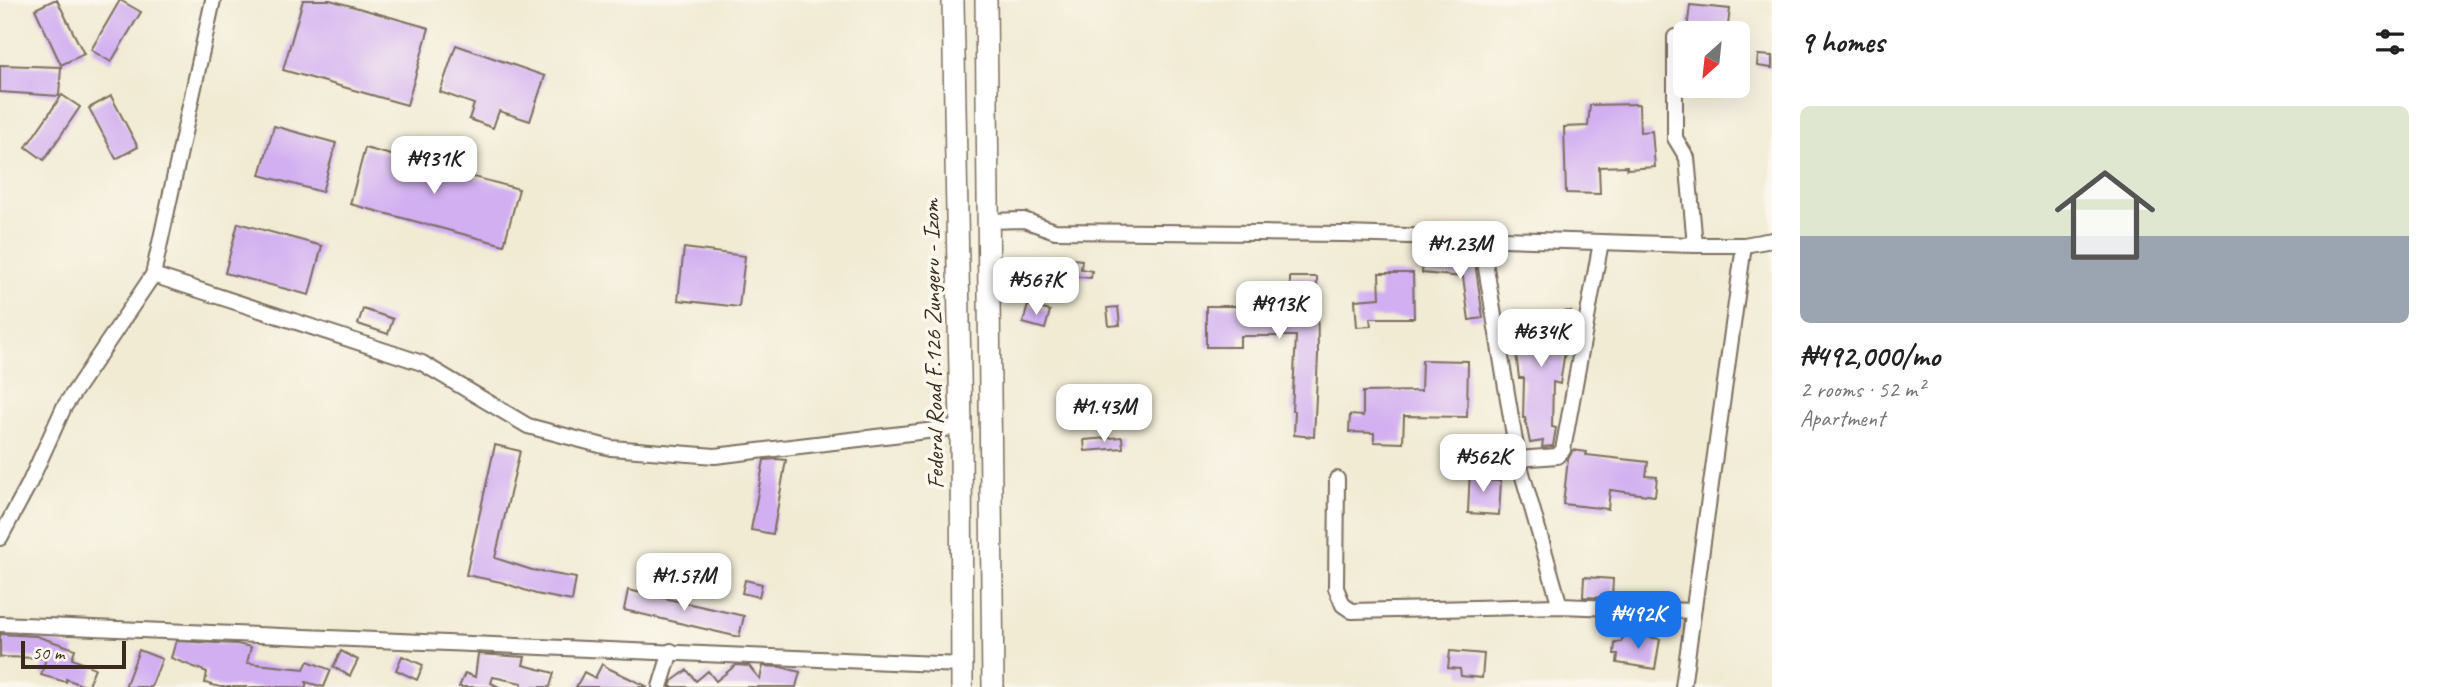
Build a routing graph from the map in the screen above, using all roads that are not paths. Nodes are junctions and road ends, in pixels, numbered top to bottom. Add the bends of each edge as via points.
1 (213, 0) edge
2 (953, 0) edge
3 (986, 0) edge
4 (1675, 98) edge
5 (988, 221) junction
6 (1482, 238) junction
7 (1772, 240) edge
8 (1601, 242) junction
9 (1695, 245) junction
10 (1744, 245) junction
11 (153, 275) junction
12 (961, 427) junction
13 (1518, 459) junction
14 (1337, 479) dead end
15 (0, 538) edge
16 (1560, 606) junction
17 (1693, 611) junction
18 (0, 624) edge
19 (671, 652) junction
20 (961, 665) junction
21 (660, 687) edge
22 (962, 687) edge
23 (993, 687) edge
24 (1683, 687) edge

1 - 11 street
2 - 12 main road, Federal Road F.126 Zungeru - Izom
3 - 5 main road
4 - 9 street via 1675,138 1687,158
5 - 6 street via 1024,220 1055,231
5 - 23 main road
6 - 8 street
6 - 13 street
7 - 10 street
8 - 9 street
8 - 13 street via 1563,450 1557,456
9 - 10 street
10 - 17 street
11 - 12 street via 422,363 528,426 611,448 715,456
11 - 15 street via 64,407
12 - 20 main road, Federal Road F.126 Zungeru - Izom
13 - 16 street
14 - 16 street via 1336,588 1343,605 1352,611
16 - 17 street
17 - 24 street
18 - 19 street
19 - 20 street
19 - 21 street
20 - 22 main road, Federal Road F.126 Zungeru - Izom

